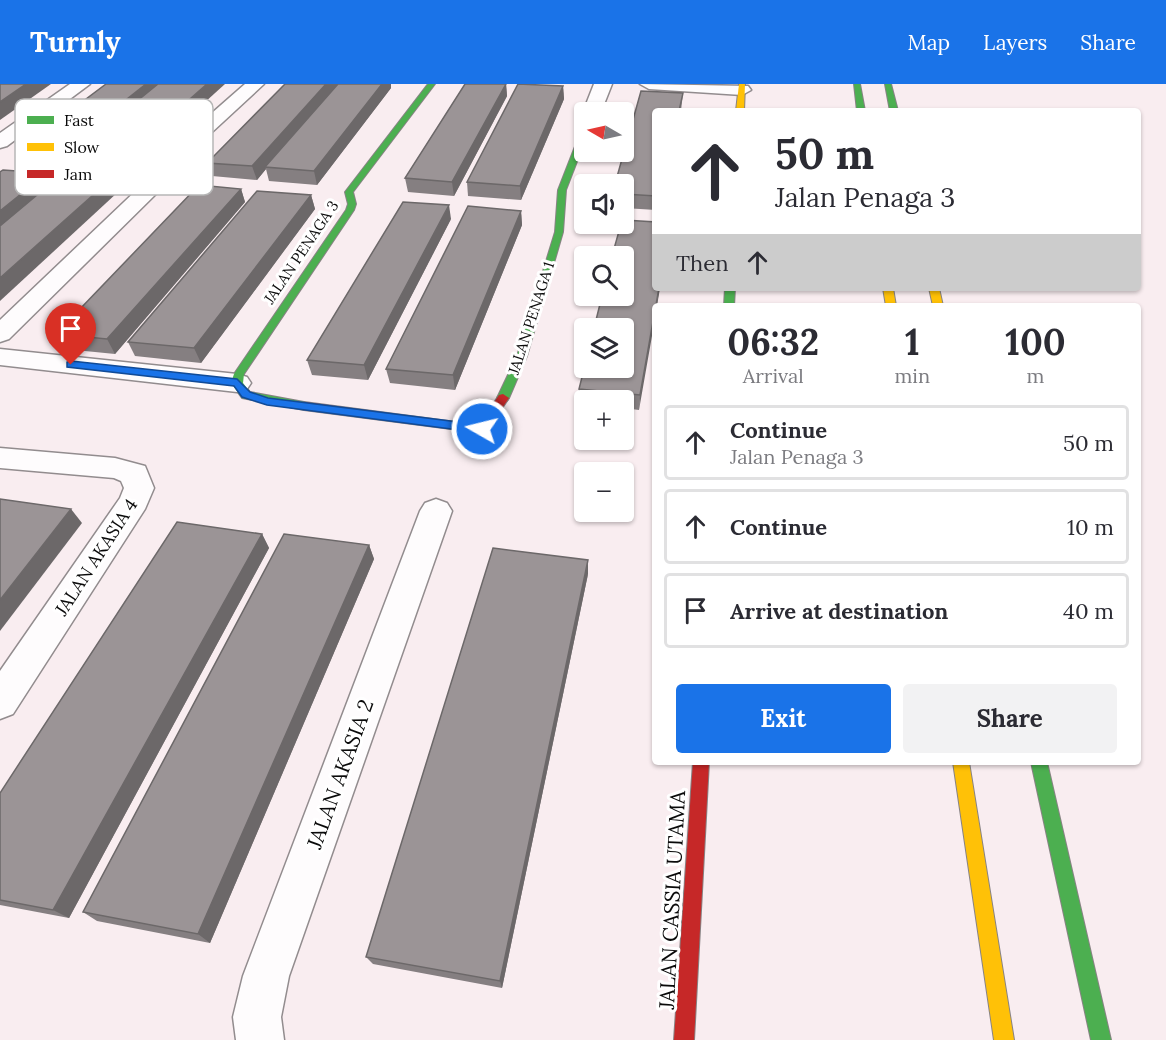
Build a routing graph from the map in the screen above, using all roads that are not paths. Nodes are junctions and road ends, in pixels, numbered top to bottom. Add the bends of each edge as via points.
1 (81, 84) edge
2 (255, 84) edge
3 (432, 84) edge
4 (603, 84) edge
5 (649, 84) edge
6 (856, 84) edge
7 (888, 84) edge
8 (742, 87) edge
9 (60, 99) edge
10 (596, 102) edge
11 (740, 108) edge
12 (860, 108) edge
13 (893, 108) edge
14 (213, 121) edge
15 (15, 131) edge
16 (0, 142) edge
17 (574, 159) edge
18 (144, 195) edge
19 (0, 334) edge
20 (0, 357) edge
21 (237, 383) junction
22 (11, 459) edge
23 (436, 511) dead end
24 (0, 702) edge
25 (701, 765) edge
26 (961, 765) edge
27 (1040, 765) edge
28 (260, 1040) edge
29 (684, 1040) edge
30 (1004, 1040) edge
31 (1101, 1040) edge

1 - 9 street
2 - 14 street
3 - 21 street, JALAN PENAGA 3 via 349,192 350,210 239,374
4 - 10 street
5 - 8 street
6 - 12 street
7 - 13 street
8 - 11 street
15 - 16 street
17 - 21 street, JALAN PENAGA 1 via 562,190 559,232 522,356 500,405 482,429 267,401 246,395
18 - 19 street
20 - 21 street
22 - 24 street, JALAN AKASIA 4 via 115,468 134,474 139,488
23 - 28 street, JALAN AKASIA 2 via 266,976 257,1017
25 - 29 street, JALAN CASSIA UTAMA
26 - 30 street
27 - 31 street

